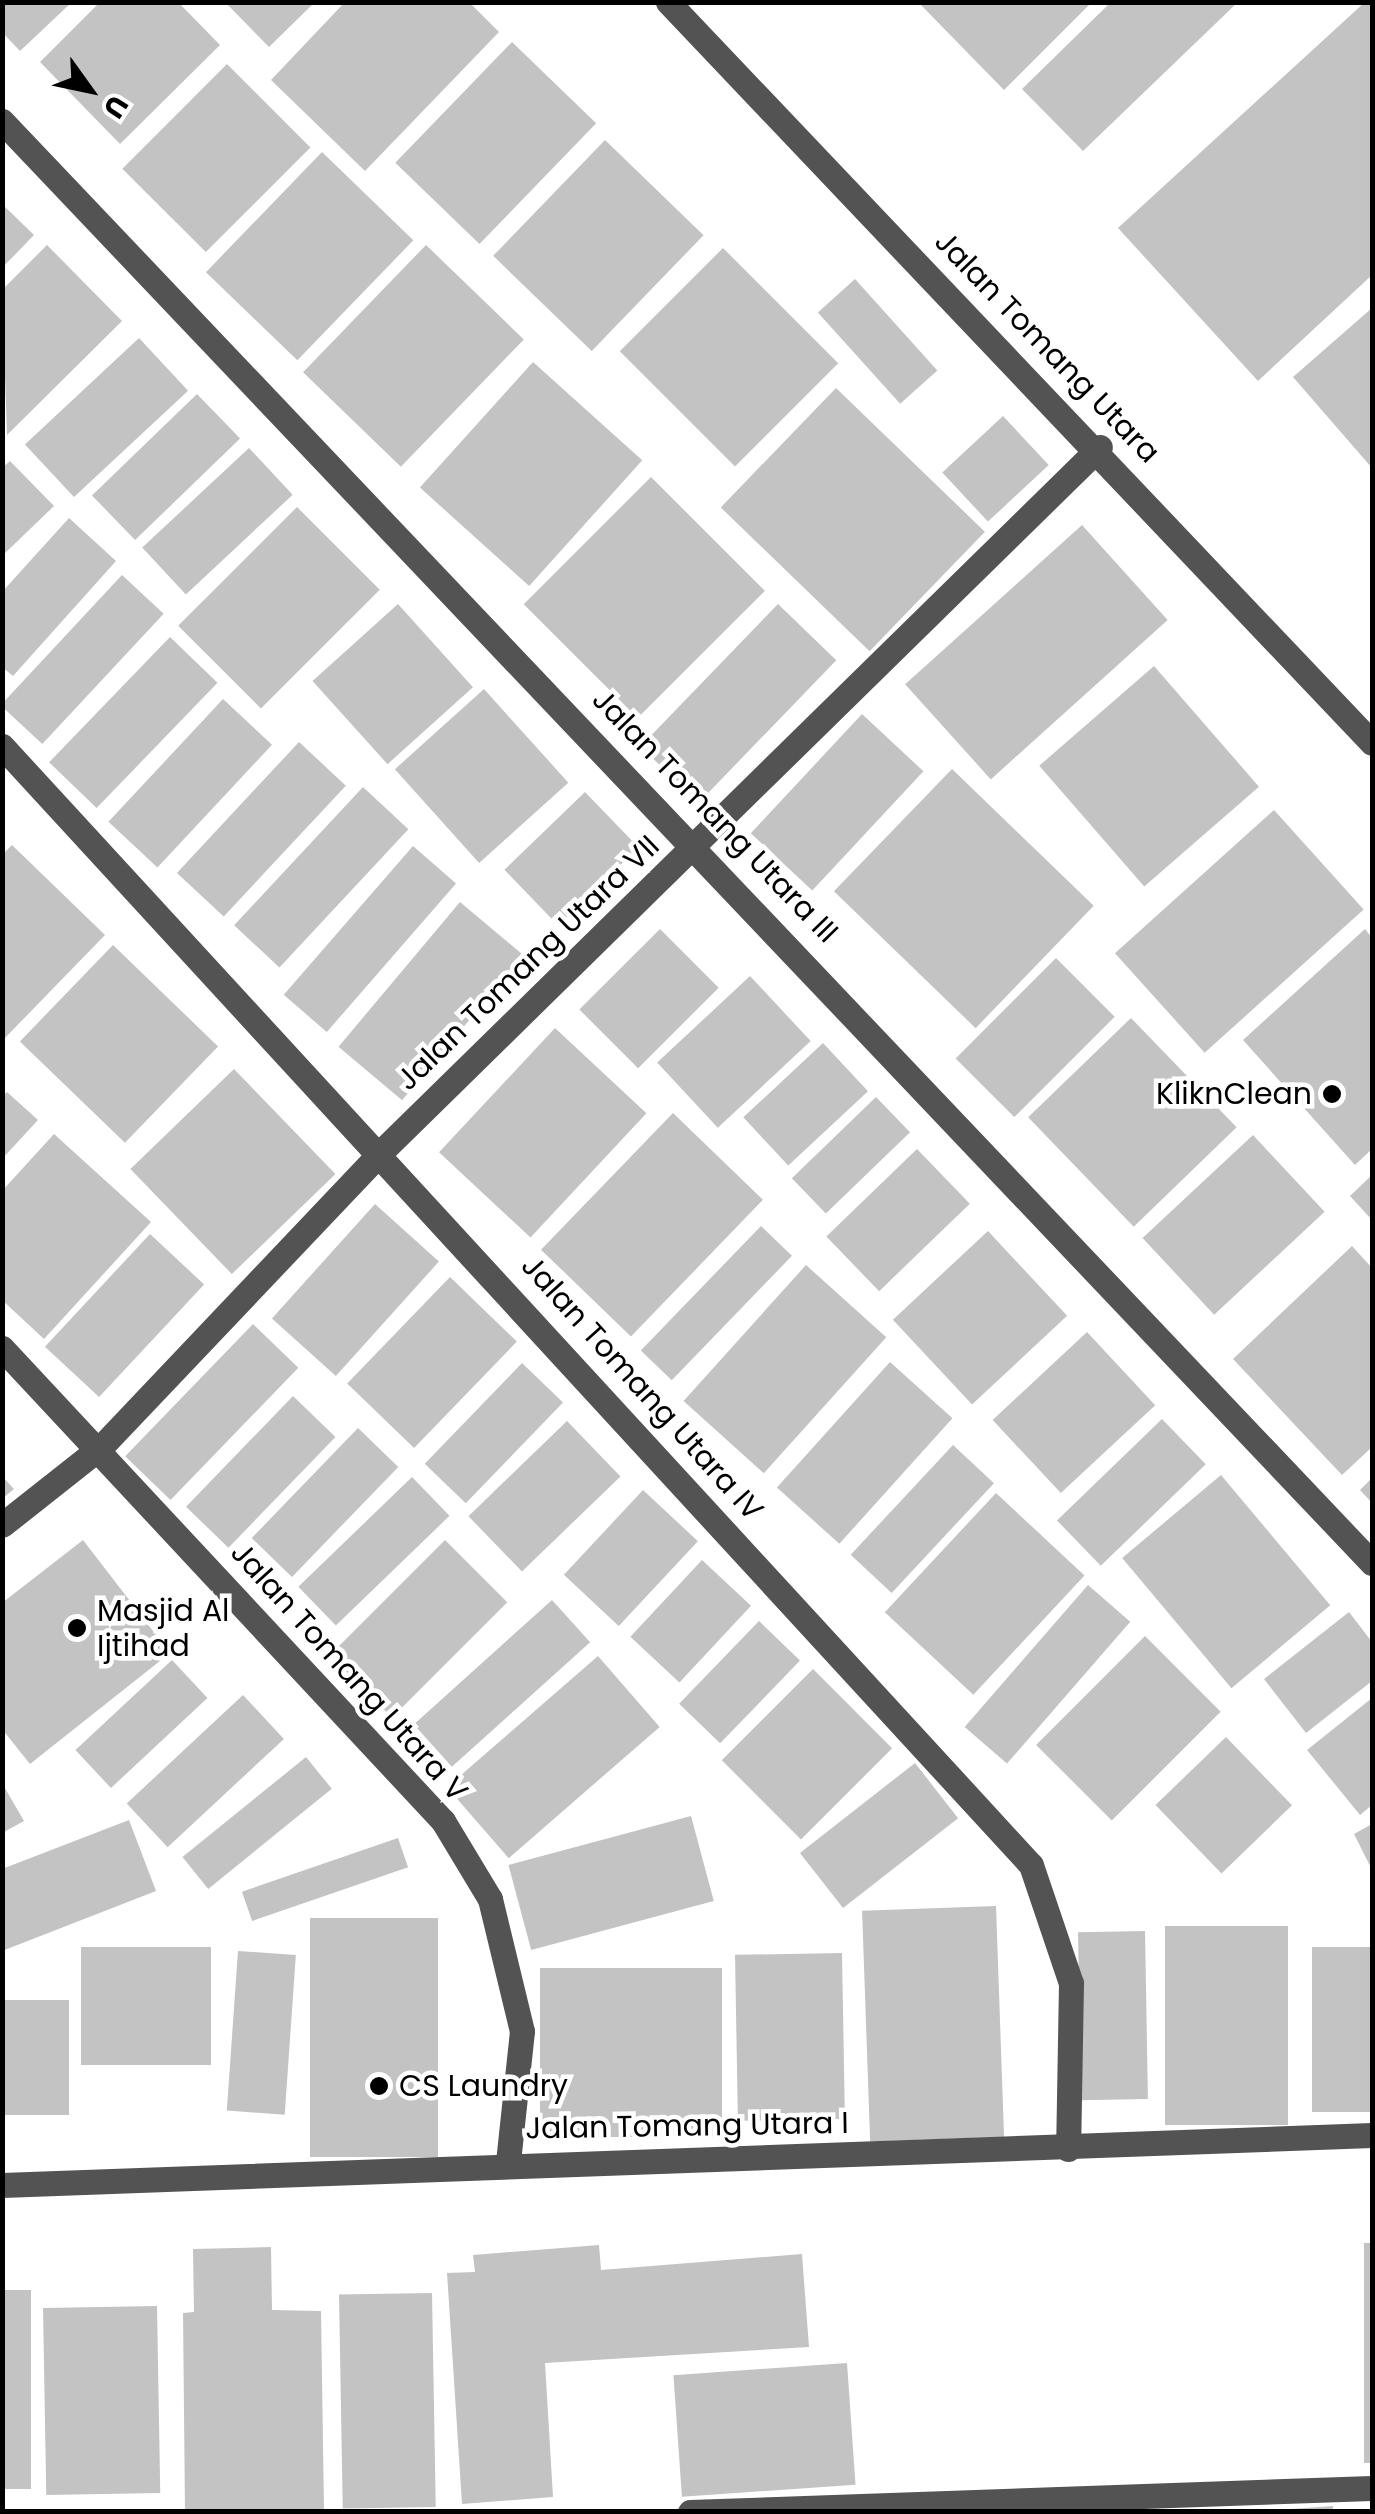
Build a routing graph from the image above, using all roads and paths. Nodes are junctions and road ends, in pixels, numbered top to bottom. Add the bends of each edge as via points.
1 (668, 2) edge
2 (2, 122) edge
3 (1100, 447) junction
4 (1372, 743) edge
5 (2, 746) edge
6 (697, 844) junction
7 (382, 1150) junction
8 (2, 1348) edge
9 (102, 1446) junction
10 (2, 1525) edge
11 (1372, 1563) edge
12 (1372, 2135) edge
13 (1068, 2149) junction
14 (508, 2163) junction
15 (2, 2186) edge
16 (1372, 2488) edge
17 (690, 2512) edge

1 - 3 street, Jalan Tomang Utara
2 - 6 street, Jalan Tomang Utara III
3 - 4 street, Jalan Tomang Utara
3 - 6 street, Jalan Tomang Utara VII
5 - 7 street, Jalan Tomang Utara IV
6 - 7 street, Jalan Tomang Utara VII
6 - 11 street, Jalan Tomang Utara III
7 - 9 street, Jalan Tomang Utara VII
7 - 13 street, Jalan Tomang Utara IV via 1030,1865 1072,1983
8 - 9 street, Jalan Tomang Utara V
9 - 10 street, Jalan Tomang Utara VII
9 - 14 street, Jalan Tomang Utara V via 443,1822 490,1900 522,2032
12 - 13 street, Jalan Tomang Utara I
13 - 14 street, Jalan Tomang Utara I
14 - 15 street, Jalan Tomang Utara I
16 - 17 street

